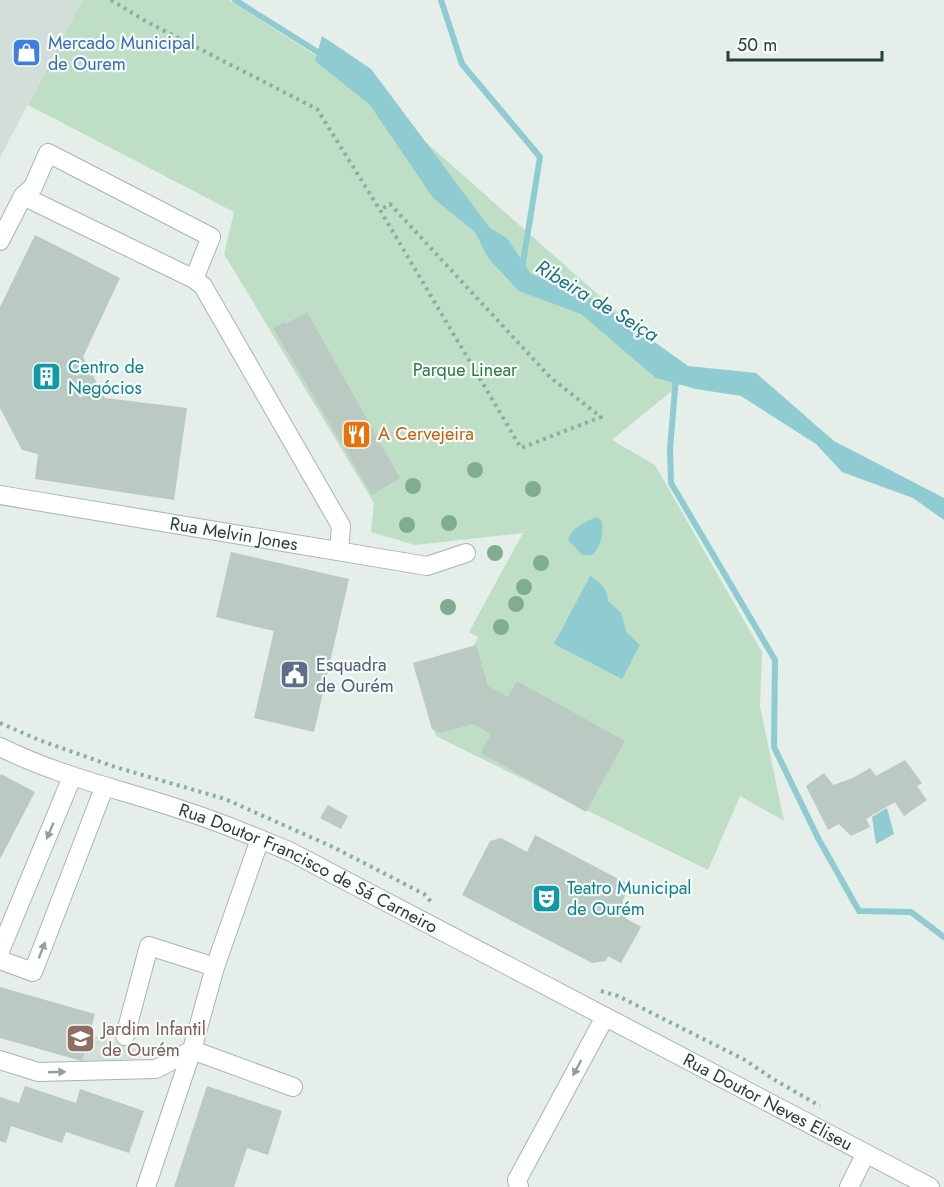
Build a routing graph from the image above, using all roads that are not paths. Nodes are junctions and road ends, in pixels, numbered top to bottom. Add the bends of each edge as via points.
1 (23, 196) junction
2 (0, 241) edge
3 (194, 279) junction
4 (0, 495) edge
5 (339, 551) junction
6 (466, 553) dead end
7 (0, 747) edge
8 (72, 777) junction
9 (104, 788) junction
10 (260, 839) junction
11 (0, 951) edge
12 (0, 960) edge
13 (215, 967) junction
14 (604, 1017) junction
15 (125, 1036) dead end
16 (192, 1050) junction
17 (0, 1060) edge
18 (293, 1087) dead end
19 (865, 1155) junction
20 (147, 1187) edge
21 (519, 1187) edge
22 (849, 1187) edge
23 (930, 1187) edge

1 - 2 street
1 - 3 street
1 - 3 street via 33,187 48,153 211,237
3 - 5 street via 203,286 341,526
4 - 5 street, Rua Melvin Jones
5 - 6 street, Rua Melvin Jones via 427,566
7 - 8 street, Rua Doutor Francisco de Sá Carneiro
8 - 9 street, Rua Doutor Francisco de Sá Carneiro
8 -> 11 street
9 - 10 street, Rua Doutor Francisco de Sá Carneiro via 186,811
12 -> 9 street via 33,972
10 - 13 street
10 - 14 street, Rua Doutor Francisco de Sá Carneiro
13 - 15 street via 149,946
13 - 16 street
14 - 19 street, Rua Doutor Neves Eliseu
14 -> 21 street via 518,1180
17 -> 16 street via 38,1072 156,1069
16 - 18 street
16 - 20 street
19 - 22 street
19 - 23 street, Rua Doutor Neves Eliseu

